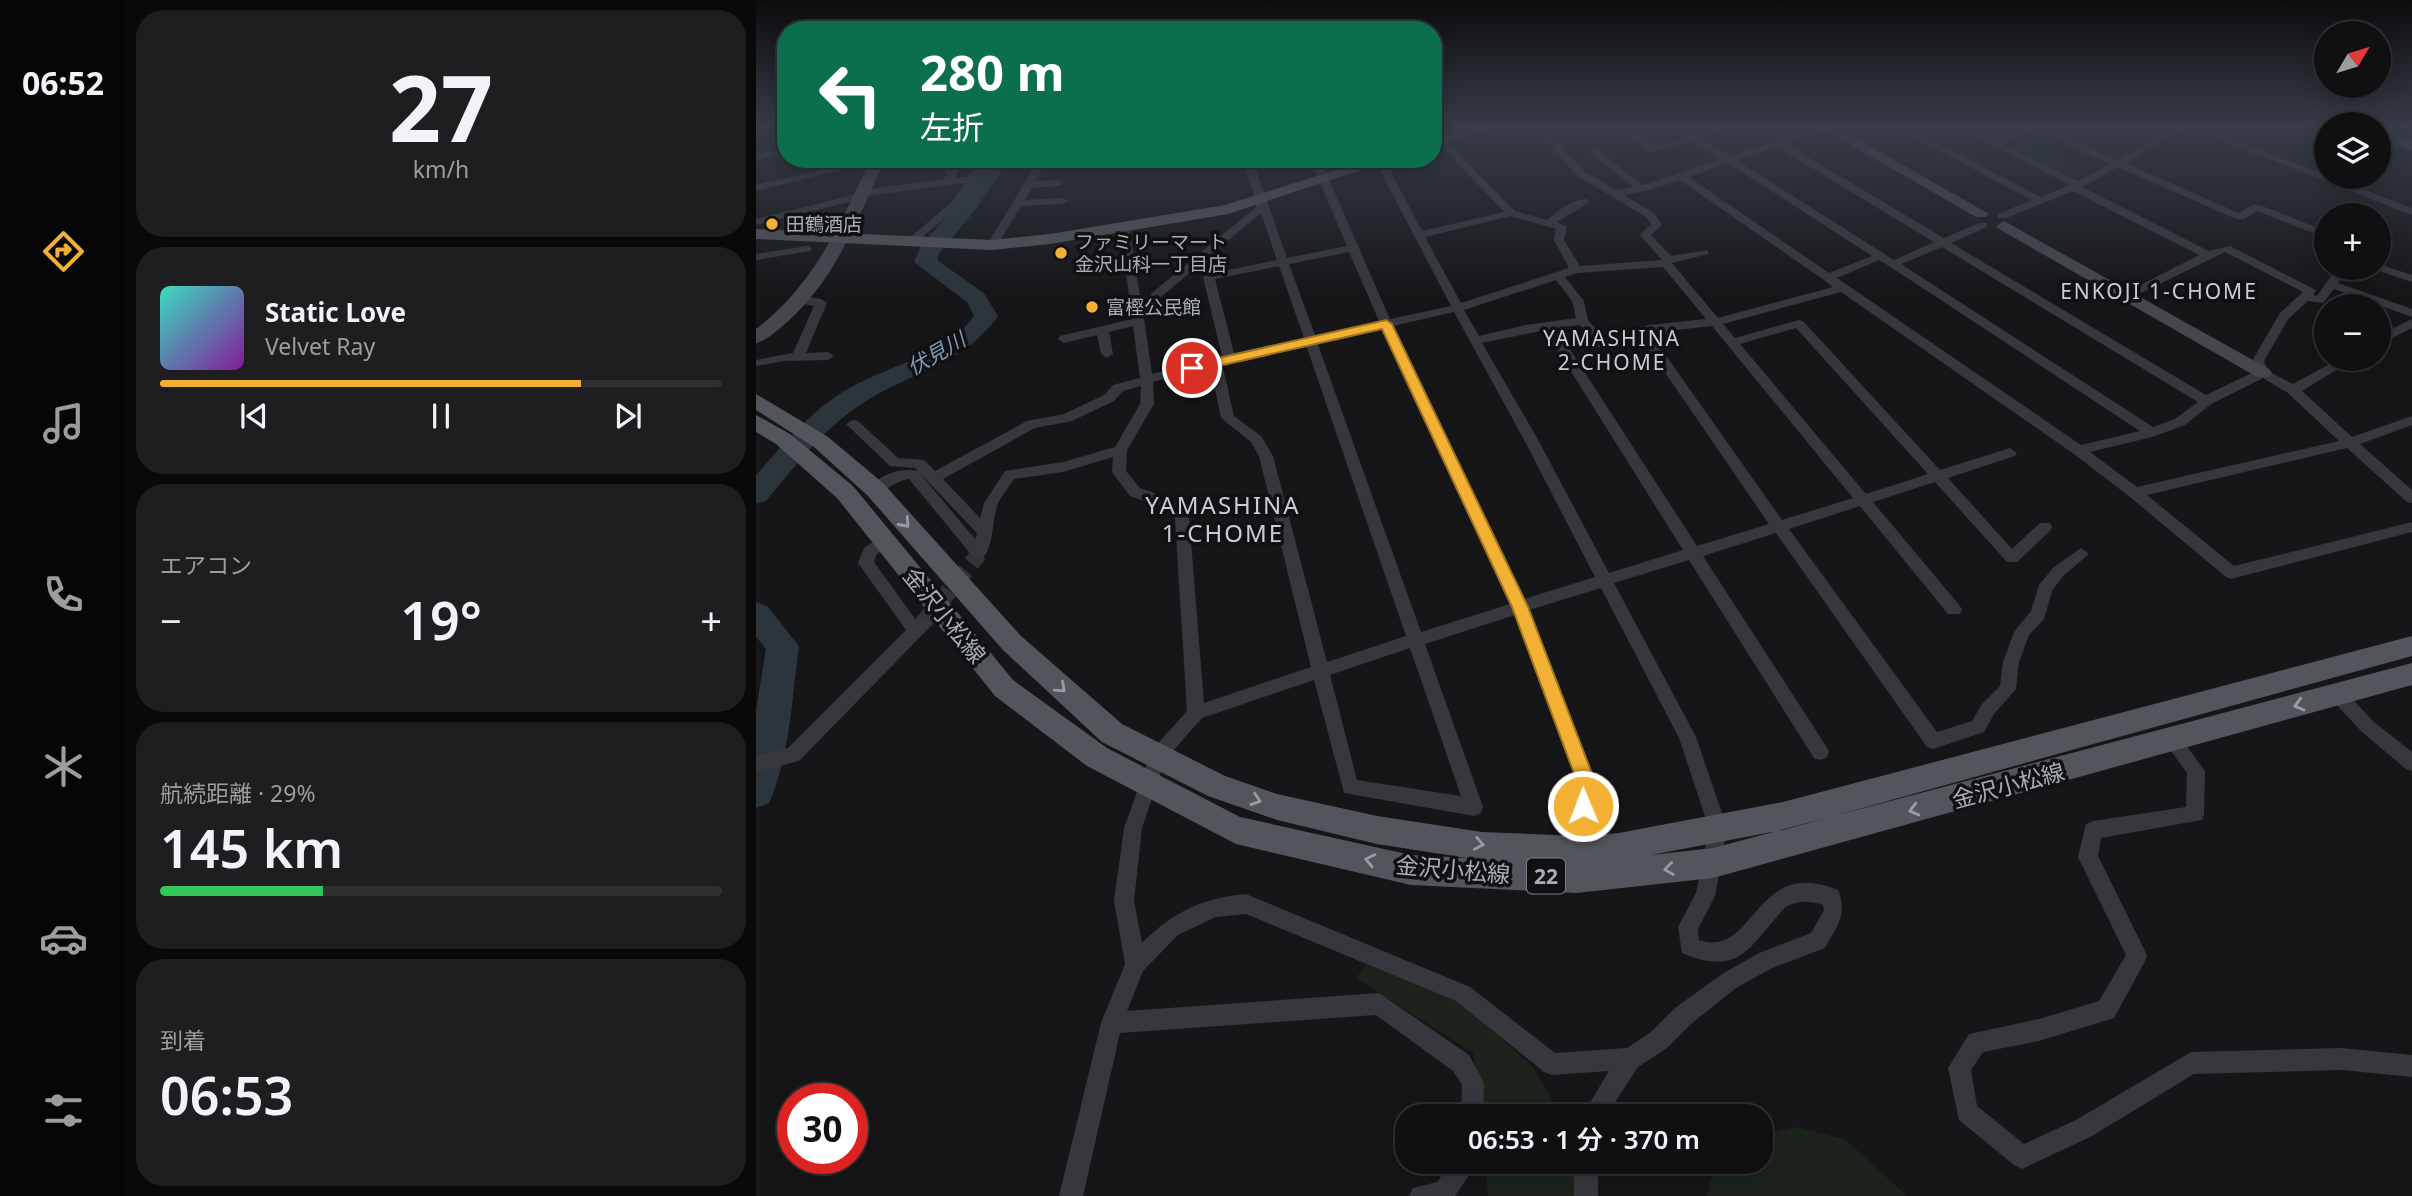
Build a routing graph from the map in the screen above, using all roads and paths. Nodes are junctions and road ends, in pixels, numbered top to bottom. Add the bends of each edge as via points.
1 (779, 183) edge
2 (867, 183) edge
3 (942, 183) edge
4 (969, 183) edge
5 (1059, 183) dead end
6 (1255, 183) edge
7 (1315, 183) edge
8 (1325, 183) edge
9 (1393, 183) edge
10 (1480, 183) edge
11 (1598, 183) edge
12 (1634, 183) edge
13 (1661, 183) edge
14 (1691, 183) edge
15 (1764, 183) edge
16 (1843, 183) edge
17 (1921, 183) edge
18 (2006, 183) edge
19 (2070, 183) edge
20 (2081, 183) edge
21 (2161, 183) edge
22 (2333, 183) edge
23 (1028, 185) joint
24 (2076, 186) junction
25 (756, 188) edge
26 (1642, 189) junction
27 (1616, 193) junction
28 (861, 194) junction
29 (1261, 200) junction
30 (1063, 201) dead end
31 (1584, 201) dead end
32 (2040, 201) junction
33 (1016, 203) junction
34 (2383, 203) edge
35 (2391, 206) edge
36 (1511, 213) junction
37 (2412, 214) edge
38 (1982, 219) junction
39 (2003, 221) junction
40 (756, 222) edge
41 (1549, 223) junction
42 (1124, 227) junction
43 (2314, 230) edge
44 (756, 234) edge
45 (1419, 235) junction
46 (843, 238) junction
47 (914, 240) junction
48 (1941, 243) junction
49 (992, 244) junction
50 (1352, 248) junction
51 (807, 249) dead end
52 (1704, 252) dead end
53 (2208, 254) junction
54 (1880, 256) junction
55 (756, 257) edge
56 (1667, 261) junction
57 (1284, 262) junction
58 (1893, 264) junction
59 (1576, 270) junction
60 (2391, 272) edge
61 (1559, 277) junction
62 (1828, 278) junction
63 (2412, 279) edge
64 (2334, 280) edge
65 (2331, 284) junction
66 (1842, 288) junction
67 (2127, 296) junction
68 (2306, 296) junction
69 (799, 300) junction
70 (1457, 308) junction
71 (2412, 313) edge
72 (1137, 316) junction
73 (1583, 321) junction
74 (1716, 322) junction
75 (2412, 323) edge
76 (1386, 324) junction
77 (1550, 328) junction
78 (1102, 330) junction
79 (2398, 330) junction
80 (1643, 331) junction
81 (2391, 334) edge
82 (756, 338) edge
83 (1064, 339) dead end
84 (2412, 340) edge
85 (1314, 341) junction
86 (1475, 341) junction
87 (1733, 342) junction
88 (1107, 354) dead end
89 (799, 356) junction
90 (828, 356) dead end
91 (1222, 360) junction
92 (758, 363) dead end
93 (2327, 371) edge
94 (2263, 373) junction
95 (1147, 380) junction
96 (2293, 390) junction
97 (756, 401) edge
98 (2206, 401) junction
99 (2412, 420) edge
100 (756, 422) edge
101 (852, 424) dead end
102 (2150, 432) junction
103 (804, 443) junction
104 (2350, 443) junction
105 (1120, 450) junction
106 (2080, 451) junction
107 (2010, 453) dead end
108 (1939, 476) junction
109 (934, 478) junction
110 (875, 489) junction
111 (2135, 493) junction
112 (2412, 498) edge
113 (1863, 502) junction
114 (1779, 527) junction
115 (2045, 527) dead end
116 (2412, 527) edge
117 (986, 533) junction
118 (884, 540) junction
119 (1695, 553) junction
120 (2081, 554) dead end
121 (1605, 580) junction
122 (1520, 607) junction
123 (1954, 610) dead end
124 (1417, 640) junction
125 (2412, 646) edge
126 (1320, 670) junction
127 (2412, 674) edge
128 (2338, 695) junction
129 (1196, 713) junction
130 (2172, 740) junction
131 (1819, 752) dead end
132 (1158, 756) junction
133 (2412, 763) edge
134 (756, 764) edge
135 (1147, 786) junction
136 (1718, 828) junction
137 (1576, 850) junction
138 (1713, 863) junction
139 (1135, 964) junction
140 (1112, 1023) junction
141 (1630, 1059) junction
142 (2412, 1066) edge
143 (1472, 1104) edge
144 (1601, 1104) edge
145 (1457, 1174) edge
146 (1586, 1174) edge
147 (1071, 1196) edge
148 (1421, 1196) edge
149 (1586, 1196) edge

1 - 25 street
2 - 28 street
3 - 28 street
4 - 47 street via 956,204
5 - 23 street
6 - 29 street
7 - 29 main road
8 - 50 street
9 - 45 street
10 - 36 street
11 - 27 street
12 - 26 street
13 - 26 street
14 - 62 street
15 - 54 street
16 - 48 street
17 - 38 street
18 - 32 street
19 - 24 street
20 - 24 street
21 - 43 street via 2240,217 2256,207
22 - 34 street
23 - 33 street
24 - 32 street
24 - 53 street
26 - 27 street
27 - 56 street via 1650,215 1657,225 1645,235
28 - 40 street
28 - 46 street
29 - 42 main road
29 - 57 street
29 - 72 street via 1261,208
30 - 33 street
31 - 41 street
32 - 39 street
33 - 49 street
35 - 37 street
36 - 41 street
36 - 45 street
38 - 39 street
38 - 48 street
39 - 67 street
41 - 59 street via 1562,227 1559,240
42 - 49 main road
42 - 72 street
44 - 46 main road
45 - 70 street
46 - 47 main road
46 - 69 street
47 - 49 main road
48 - 58 street
48 - 98 street
50 - 57 street
50 - 76 street
51 - 55 street
52 - 56 street
53 - 67 street
53 - 68 street via 2226,248 2310,291
54 - 58 street
54 - 62 street
56 - 59 street
56 - 74 street
57 - 85 street
57 - 91 street via 1209,277
58 - 102 street
59 - 61 street
60 - 63 street
61 - 70 street
61 - 73 street via 1578,301
62 - 66 street
64 - 65 street
65 - 68 street via 2319,301
65 - 71 street
66 - 74 street
66 - 106 street
67 - 94 street
68 - 94 street via 2284,316 2258,361
69 - 82 street
69 - 89 street via 821,303
70 - 76 street
70 - 86 street
72 - 78 street
72 - 95 street
73 - 77 street
73 - 80 street via 1602,344
74 - 80 street
74 - 87 street
75 - 79 street
76 - 85 street
76 - 122 street
77 - 86 street
77 - 119 street
78 - 83 street
78 - 88 street
79 - 81 street
79 - 84 street
80 - 114 street
85 - 91 street
85 - 124 street
86 - 121 street
87 - 108 street via 1800,324
87 - 113 street
89 - 90 street
89 - 92 street
91 - 95 street
91 - 126 street via 1228,418 1256,439 1266,456
93 - 96 street
94 - 96 street
94 - 98 street
95 - 105 street via 1147,404
95 - 109 street via 1118,388 1108,398 1067,418 1032,425
96 - 104 street
97 - 103 main road, 金沢小松線 / 22
98 - 102 street via 2197,412
99 - 104 street
100 - 103 main road, 金沢小松線 / 22
101 - 109 street via 895,463 919,463
102 - 106 street
103 - 110 main road, 金沢小松線 / 22
103 - 118 main road, 金沢小松線 / 22
104 - 111 street
104 - 112 street
105 - 117 street via 1063,467 1010,475 991,503
105 - 129 street via 1119,472 1135,492 1166,503 1182,517
106 - 111 street
107 - 108 street
108 - 113 street
108 - 115 street via 2012,558
109 - 117 street
110 - 117 street via 894,477 913,475 979,554
110 -> 132 main road, 金沢小松線 / 22 via 1012,643 1112,733
111 - 116 street via 2231,573
113 - 114 street
113 - 123 street
114 - 119 street
114 - 120 street via 1933,741 1978,727 2008,689 2011,662 2022,632 2038,614 2045,589
118 - 134 street via 869,552 866,563 919,628 793,755
118 - 135 main road, 金沢小松線 / 22 via 1004,688 1097,758
119 - 121 street
119 - 131 street
121 - 122 street
121 - 136 street via 1686,737
122 - 124 street
122 - 137 street via 1586,784
124 - 126 street
124 - 126 street via 1474,807 1350,787
125 - 136 main road, 金沢小松線 / 22 via 1849,799
126 - 129 street
127 - 128 main road, 金沢小松線 / 22
128 -> 130 main road, 金沢小松線 / 22
128 - 133 street
129 - 132 street
130 -> 138 main road, 金沢小松線 / 22
130 - 142 street via 2196,771 2195,814 2093,830 2088,857 2137,956 2131,967 2106,1010 1977,1042 1959,1068 1967,1112 2022,1157 2084,1128 2191,1063 2342,1059
132 - 135 street
132 -> 137 main road, 金沢小松線 / 22 via 1218,787 1265,803 1377,830 1482,846
138 -> 135 main road, 金沢小松線 / 22 via 1576,878 1411,870 1236,830
135 - 139 street via 1133,828 1124,901
136 - 137 main road, 金沢小松線 / 22 via 1619,847
136 - 138 street
138 - 141 street via 1705,896 1688,927 1689,946 1722,953 1784,896 1800,889 1831,897 1834,911 1829,925 1818,941 1766,960 1729,981
139 - 140 street
139 - 141 street via 1171,928 1215,907 1246,904 1463,994 1552,1064
140 - 143 street via 1379,1004 1461,1063 1473,1083
140 - 147 street
141 - 144 street
145 - 148 street via 1443,1193
146 - 149 street

